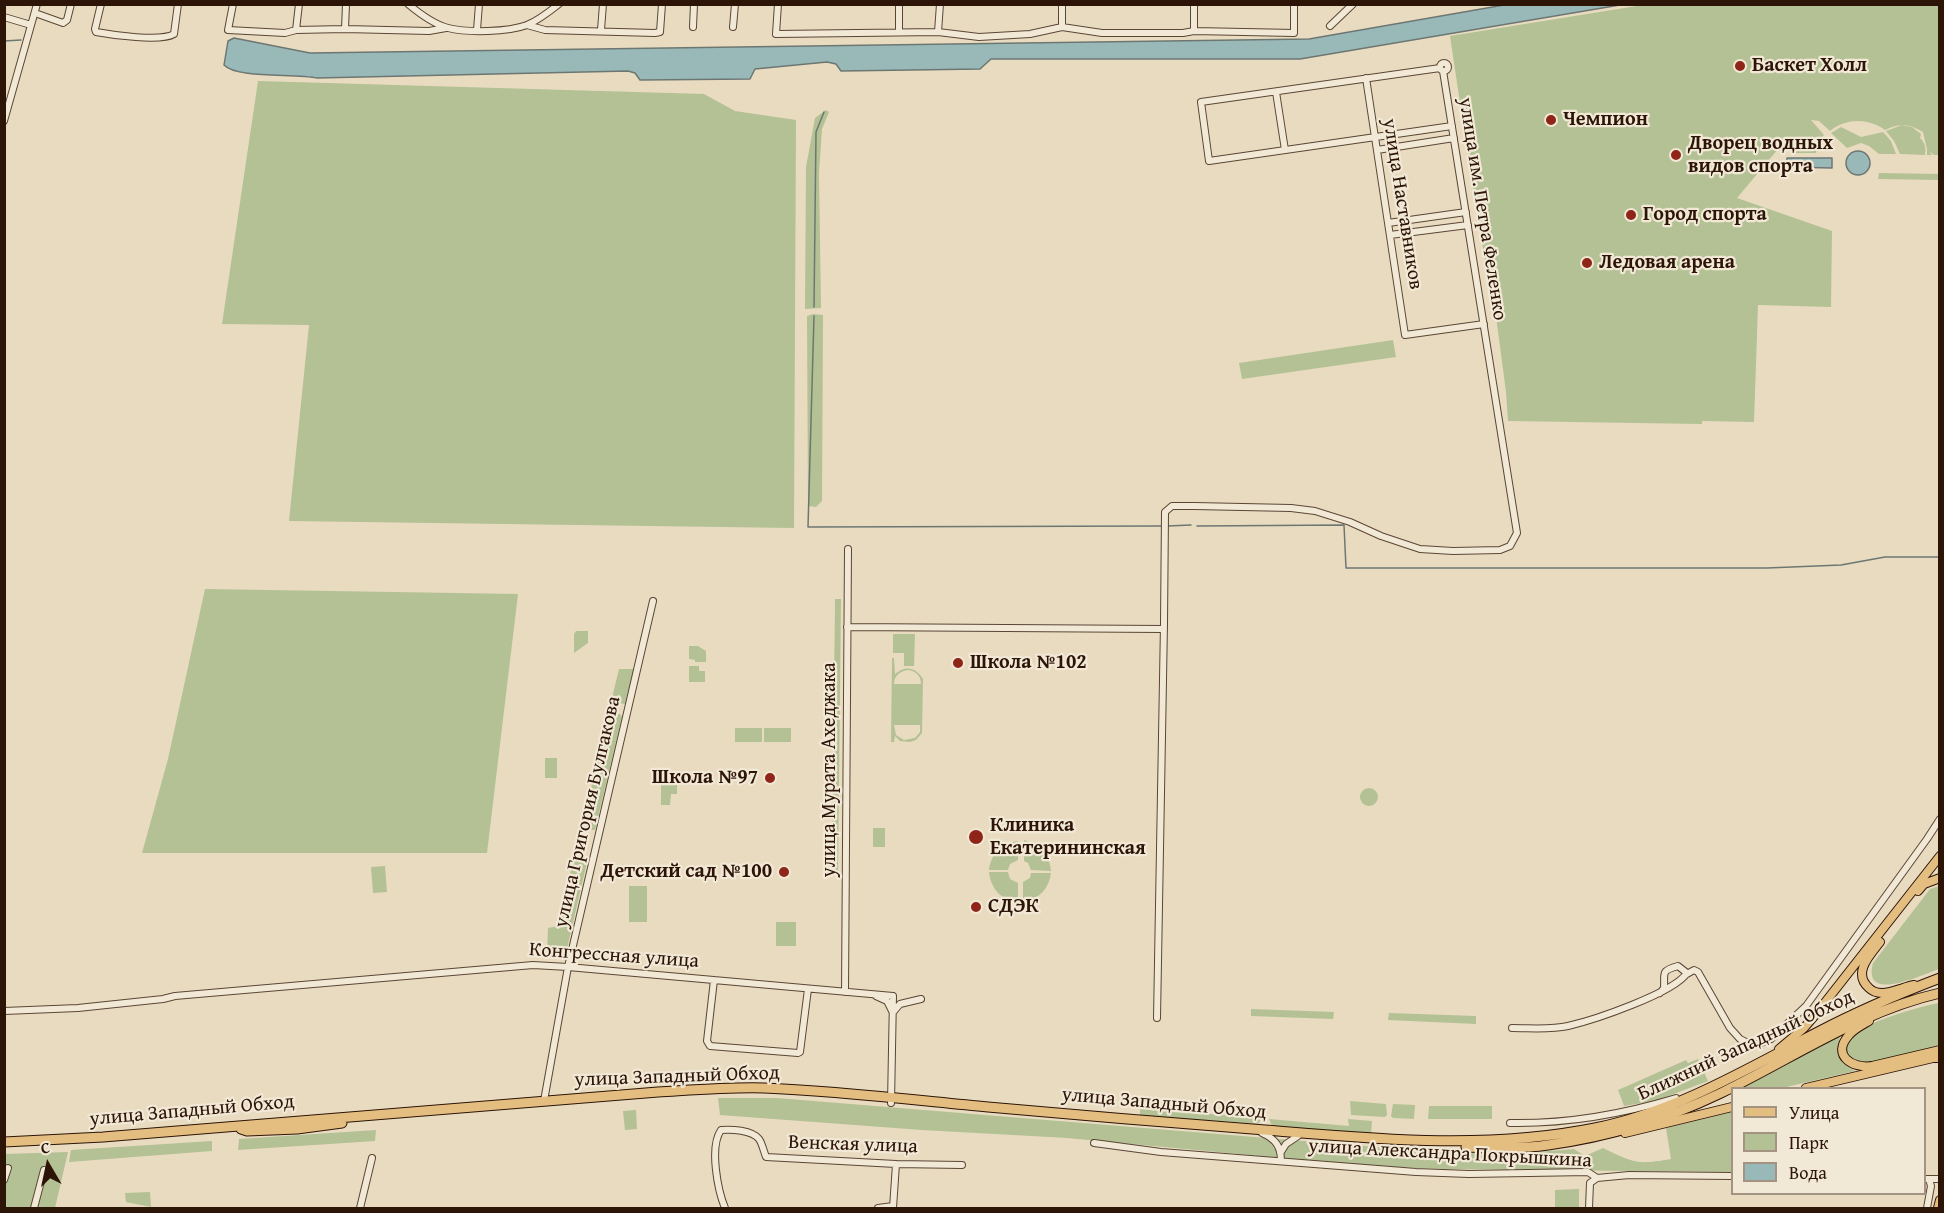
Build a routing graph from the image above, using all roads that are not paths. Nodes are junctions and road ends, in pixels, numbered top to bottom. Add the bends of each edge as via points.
1 (37, 4) edge
2 (71, 4) edge
3 (101, 4) edge
4 (178, 4) edge
5 (234, 4) edge
6 (299, 4) edge
7 (346, 4) edge
8 (408, 4) edge
9 (479, 4) edge
10 (559, 4) edge
11 (603, 4) edge
12 (662, 4) edge
13 (694, 4) edge
14 (735, 4) edge
15 (778, 4) edge
16 (899, 4) edge
17 (940, 4) edge
18 (1062, 4) edge
19 (1194, 4) edge
20 (1294, 4) edge
21 (1353, 4) edge
22 (35, 13) junction
23 (4, 17) edge
24 (31, 25) junction
25 (526, 25) junction
26 (1330, 26) dead end
27 (693, 27) dead end
28 (733, 27) dead end
29 (1062, 27) junction
30 (446, 28) junction
31 (345, 29) junction
32 (296, 30) junction
33 (477, 30) junction
34 (601, 30) junction
35 (899, 32) junction
36 (938, 32) junction
37 (1194, 32) junction
38 (1366, 78) junction
39 (1276, 92) junction
40 (4, 121) edge
41 (1452, 126) junction
42 (1375, 137) junction
43 (1454, 138) junction
44 (1285, 150) junction
45 (1377, 150) junction
46 (1466, 212) junction
47 (1388, 223) junction
48 (1468, 225) junction
49 (1390, 235) junction
50 (1484, 324) junction
51 (848, 549) dead end
52 (653, 601) dead end
53 (847, 627) junction
54 (1164, 629) junction
55 (1940, 819) edge
56 (1940, 856) edge
57 (1940, 878) edge
58 (568, 967) junction
59 (1687, 974) junction
60 (1939, 979) edge
61 (714, 980) junction
62 (808, 989) junction
63 (845, 992) junction
64 (1660, 993) junction
65 (1940, 993) edge
66 (872, 994) junction
67 (921, 999) dead end
68 (1891, 1008) junction
69 (4, 1011) edge
70 (893, 1015) junction
71 (1156, 1018) dead end
72 (1512, 1028) dead end
73 (1940, 1050) edge
74 (1940, 1058) edge
75 (1767, 1064) junction
76 (892, 1083) junction
77 (1814, 1087) edge
78 (745, 1088) junction
79 (1703, 1090) junction
80 (544, 1101) junction
81 (891, 1101) junction
82 (996, 1107) junction
83 (1731, 1107) edge
84 (1510, 1123) dead end
85 (1262, 1133) junction
86 (1299, 1136) junction
87 (1351, 1138) joint
88 (1094, 1143) dead end
89 (4, 1144) edge
90 (1548, 1145) junction
91 (1281, 1152) junction
92 (372, 1158) dead end
93 (1281, 1161) junction
94 (896, 1164) junction
95 (962, 1165) dead end
96 (8, 1168) dead end
97 (44, 1170) dead end
98 (1731, 1176) edge
99 (1597, 1178) junction
100 (1927, 1179) edge
101 (1940, 1179) edge
102 (4, 1180) edge
103 (1940, 1200) edge
104 (893, 1207) edge
105 (34, 1209) edge
106 (360, 1209) edge
107 (725, 1209) edge
108 (878, 1209) edge
109 (1589, 1209) edge
110 (1927, 1209) edge
111 (1938, 1209) edge

1 - 22 street
2 - 22 street via 63,23
3 - 4 street via 96,32 155,37 174,33
5 - 32 street via 228,30
6 - 32 street
7 - 31 street
8 - 30 street
9 - 33 street
10 - 25 street
11 - 34 street
12 - 34 street via 660,32
13 - 27 street
14 - 28 street
15 - 35 street via 776,33
16 - 35 street
17 - 36 street
18 - 29 street
19 - 37 street
20 - 37 street via 1294,33
21 - 26 street
22 - 24 street
23 - 24 street
24 - 40 street
25 - 33 street
25 - 34 street via 545,30
29 - 36 street via 1005,36
29 - 37 street via 1102,33
30 - 31 street
30 - 33 street
31 - 32 street
35 - 36 street
38 - 39 street
38 - 41 street, улица им. Петра Феленко via 1442,70
38 - 42 street, улица Наставников
39 - 44 street
39 - 44 street via 1201,102 1209,161
41 - 42 street
41 - 43 street, улица им. Петра Феленко
42 - 44 street
42 - 45 street, улица Наставников
43 - 45 street
43 - 46 street, улица им. Петра Феленко
45 - 47 street, улица Наставников
46 - 47 street
46 - 48 street, улица им. Петра Феленко
47 - 49 street, улица Наставников
48 - 49 street
48 - 50 street, улица им. Петра Феленко
49 - 50 street, улица Наставников via 1405,335
50 - 54 street, улица им. Петра Феленко via 1516,521 1517,533 1510,546 1500,550 1420,549 1315,511 1172,506 1165,512
51 - 53 street, улица Мурата Ахеджака
52 - 58 street, улица Григория Булгакова
53 - 54 street
53 - 63 street, улица Мурата Ахеджака
54 - 71 street
55 - 59 street via 1806,1006 1771,1039 1758,1044 1740,1039 1698,972
56 - 75 main road via 1804,1028
57 - 60 main road via 1920,888 1865,962 1862,972 1866,986 1876,993
58 - 61 street, Конгрессная улица
58 - 69 street, Конгрессная улица via 513,966 78,1008
58 - 80 street, улица Григория Булгакова
59 - 64 street
59 - 64 street via 1678,966 1664,973
60 - 75 highway, Ближний Западный Обход via 1847,1017
61 - 62 street, Конгрессная улица
61 - 62 street via 707,1041 710,1046 800,1052
62 - 63 street, Конгрессная улица
63 - 66 street, Конгрессная улица
64 - 72 street via 1569,1026
65 - 68 highway
66 - 70 street via 887,1001
66 - 70 street, Конгрессная улица via 893,996
67 - 70 street via 900,1004
68 - 73 main road via 1847,1037 1843,1053 1849,1063 1865,1067
68 - 75 highway
70 - 76 street
74 - 77 main road
75 - 79 highway, Ближний Западный Обход
75 - 90 highway via 1721,1093 1665,1117
76 - 78 street via 885,1093 876,1094
76 - 81 street
76 - 82 street via 905,1097
78 - 80 highway, улица Западный Обход
78 - 81 highway, улица Западный Обход
79 - 84 street via 1630,1111
79 - 87 highway, Ближний Западный Обход via 1631,1120 1561,1135 1442,1142
80 - 89 highway, улица Западный Обход
81 - 82 highway, улица Западный Обход
81 - 85 highway, улица Западный Обход
81 - 89 highway, улица Западный Обход via 784,1093 636,1097
82 - 87 highway, улица Западный Обход
83 - 90 main road via 1592,1141
85 - 86 highway, улица Западный Обход
85 - 91 street via 1277,1143
86 - 90 highway, улица Западный Обход via 1407,1145
86 - 91 street
88 - 93 street, улица Александра Покрышкина
91 - 93 street
92 - 106 street
93 - 99 street, улица Александра Покрышкина via 1416,1172 1588,1172
94 - 95 street, Венская улица
94 - 104 street
94 - 107 street, Венская улица via 766,1157 759,1138 721,1130 717,1135 715,1164
96 - 102 street
97 - 105 street
98 - 99 street, улица Александра Покрышкина
99 - 109 street via 1590,1183
100 - 101 street
100 - 110 street via 1931,1186
103 - 111 main road
104 - 108 street

